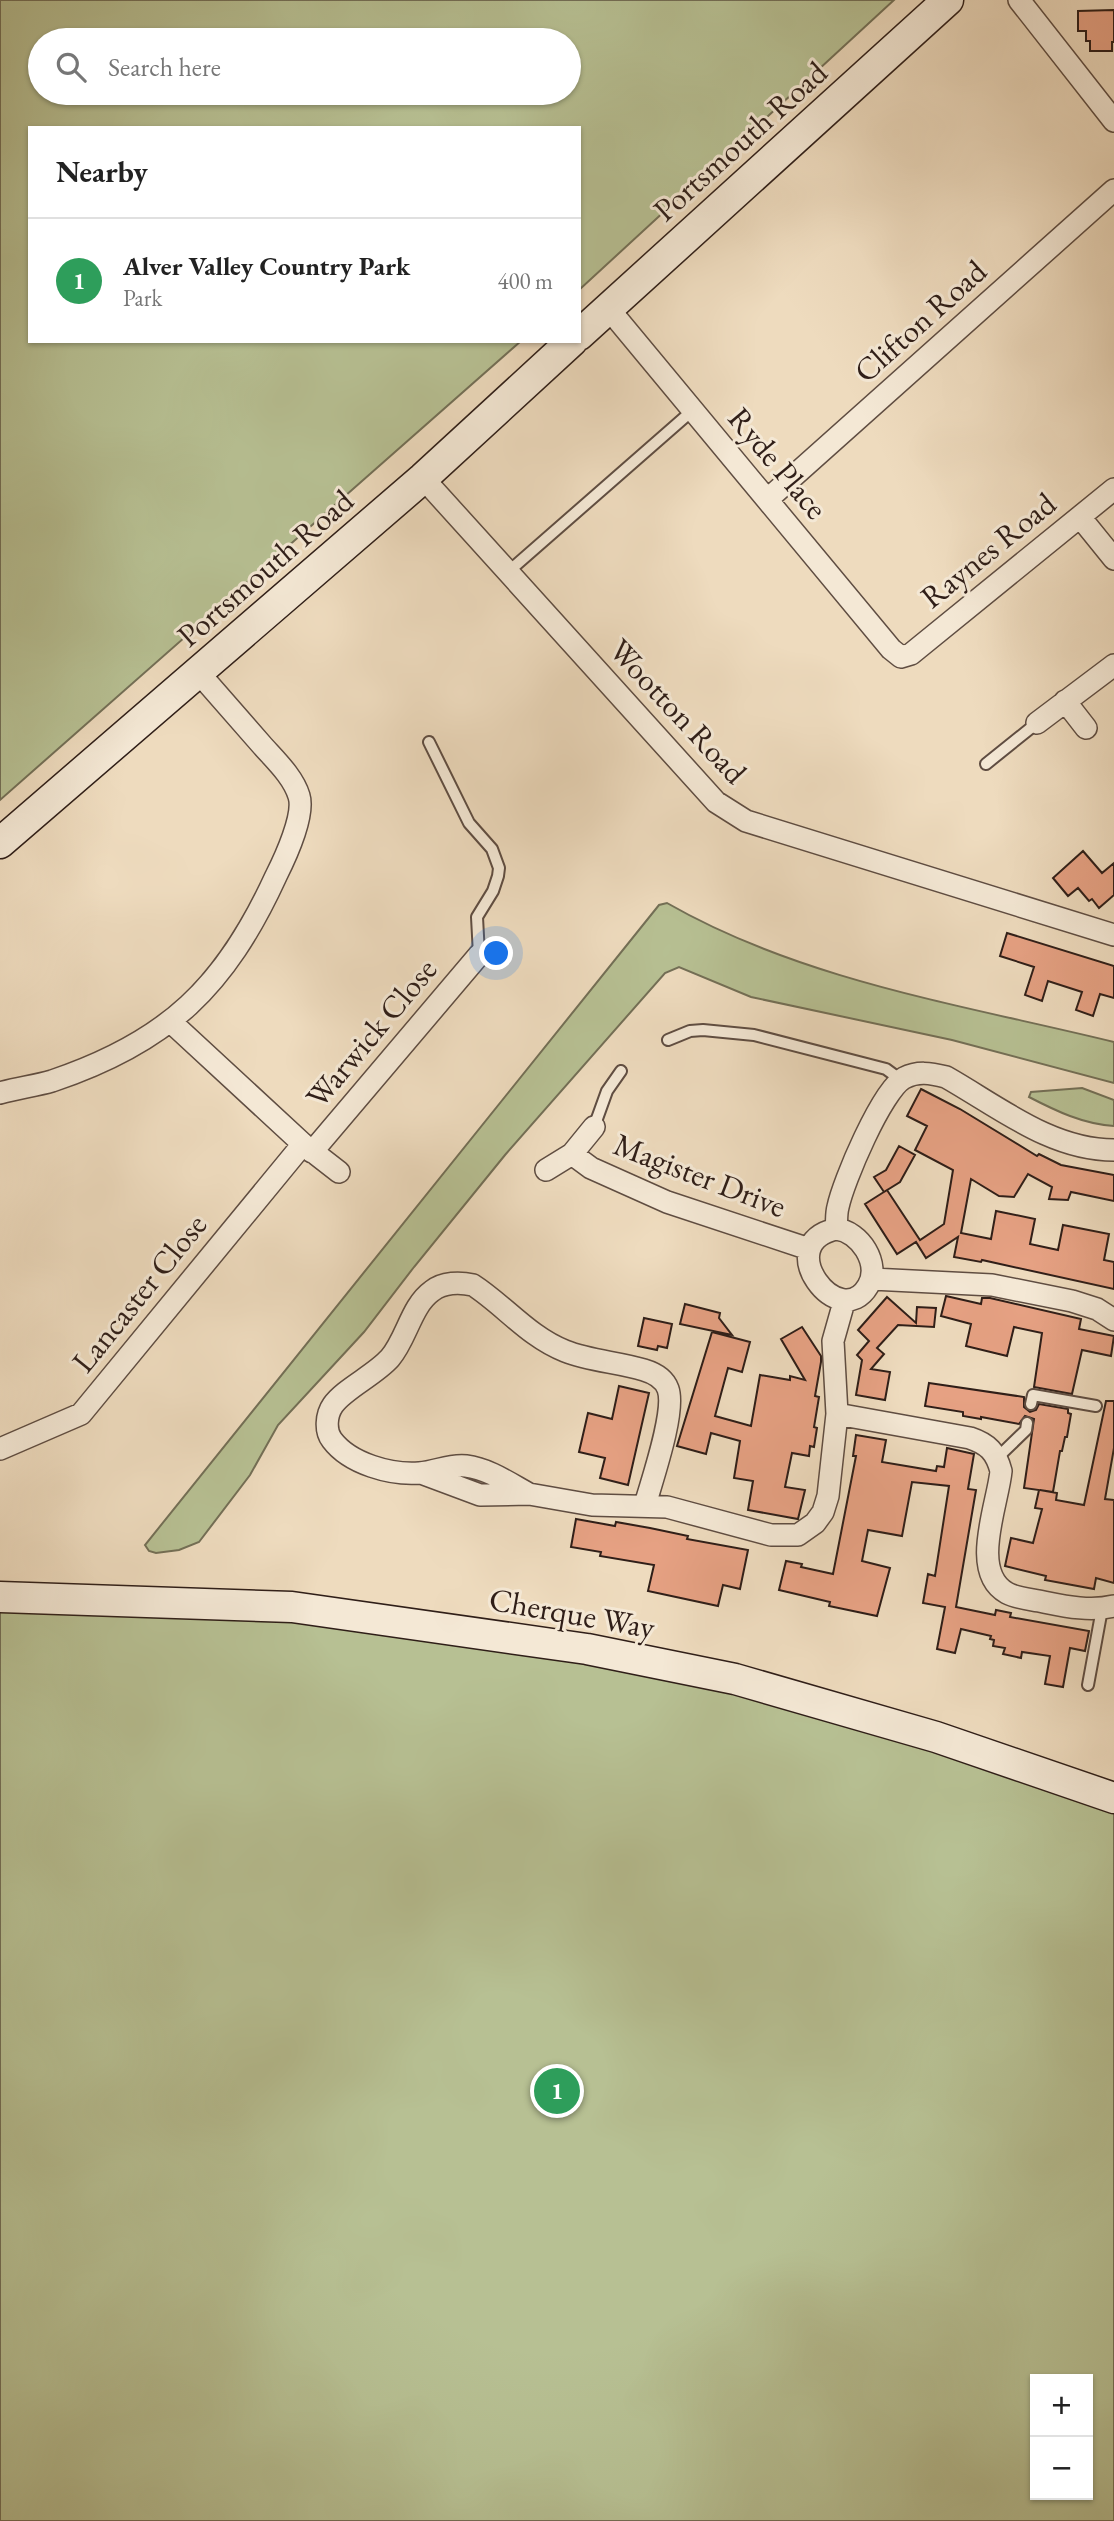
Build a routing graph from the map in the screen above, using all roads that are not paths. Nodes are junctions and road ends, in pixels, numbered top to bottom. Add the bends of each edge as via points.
1 (948, 0) edge
2 (1019, 0) edge
3 (1107, 103) edge
4 (1114, 121) edge
5 (1114, 190) edge
6 (608, 308) junction
7 (581, 333) edge
8 (570, 343) edge
9 (693, 410) junction
10 (423, 478) junction
11 (1114, 489) edge
12 (768, 499) junction
13 (1080, 517) junction
14 (1114, 559) edge
15 (508, 572) junction
16 (901, 657) joint
17 (1114, 665) edge
18 (198, 672) junction
19 (1065, 701) junction
20 (1037, 723) joint
21 (1086, 727) dead end
22 (429, 742) dead end
23 (986, 764) dead end
24 (0, 843) edge
25 (1114, 935) edge
26 (479, 955) joint
27 (171, 1022) junction
28 (668, 1040) dead end
29 (621, 1070) dead end
30 (901, 1080) junction
31 (0, 1093) edge
32 (594, 1127) joint
33 (308, 1148) junction
34 (1114, 1150) edge
35 (572, 1154) junction
36 (547, 1170) dead end
37 (339, 1172) dead end
38 (836, 1229) junction
39 (809, 1249) junction
40 (872, 1279) junction
41 (844, 1302) junction
42 (1114, 1320) edge
43 (1031, 1404) dead end
44 (1096, 1406) dead end
45 (838, 1414) junction
46 (1027, 1423) dead end
47 (0, 1449) edge
48 (998, 1458) junction
49 (645, 1505) junction
50 (0, 1597) edge
51 (1108, 1607) edge
52 (1088, 1685) dead end
53 (1114, 1798) edge

1 - 6 main road, Portsmouth Road
2 - 3 street
3 - 4 street
5 - 12 street, Clifton Road
6 - 7 main road, Portsmouth Road
6 - 9 street, Ryde Place
8 - 10 main road, Portsmouth Road
9 - 12 street, Ryde Place
9 - 15 lane
10 - 15 street, Wootton Road
10 - 18 main road, Portsmouth Road
11 - 13 street, Raynes Road
12 - 16 street, Ryde Place
13 - 14 street
13 - 16 street, Raynes Road via 911,654
15 - 25 street, Wootton Road via 716,802 731,813
17 - 19 street
18 - 24 main road, Portsmouth Road
18 - 27 street via 286,772 299,797 296,826 262,907 226,963
19 - 20 street
19 - 21 street
20 - 23 lane
22 - 26 lane via 469,823 492,849 499,868 493,891 477,917
26 - 33 street, Warwick Close
27 - 31 street via 94,1065 50,1082
27 - 33 street
28 - 30 lane via 703,1030 754,1035 886,1069
29 - 32 lane, Magister Drive via 607,1091
30 - 34 street via 916,1073 946,1077 1049,1136 1072,1145
30 - 38 street via 882,1104 852,1170 838,1208
32 - 35 street, Magister Drive
33 - 37 street
33 - 47 street, Lancaster Close via 80,1414
35 - 36 street, Magister Drive
35 - 39 street, Magister Drive via 667,1202
38 - 39 street via 820,1235
38 - 40 street via 852,1233 860,1241 870,1259
39 - 41 street via 808,1262 817,1279 831,1296
40 - 41 street via 862,1293
40 - 42 street via 992,1285 1072,1301
41 - 45 street via 834,1340
43 - 44 lane via 1033,1395
45 - 48 street via 970,1438
45 - 49 street via 828,1496 815,1523 798,1535 771,1535 690,1512
46 - 48 lane via 1026,1430
48 - 51 street via 1000,1484 987,1548 990,1576 998,1587 1008,1594 1061,1605
49 - 49 street via 668,1415 664,1382 645,1370 551,1345 473,1285 461,1282 433,1290 420,1304 391,1357 333,1405 328,1419 328,1433 334,1442 358,1460 399,1472 421,1473 447,1466 481,1469 529,1494 592,1505
50 - 53 main road, Cherque Way via 292,1607 587,1649 735,1679 936,1737
51 - 52 lane

